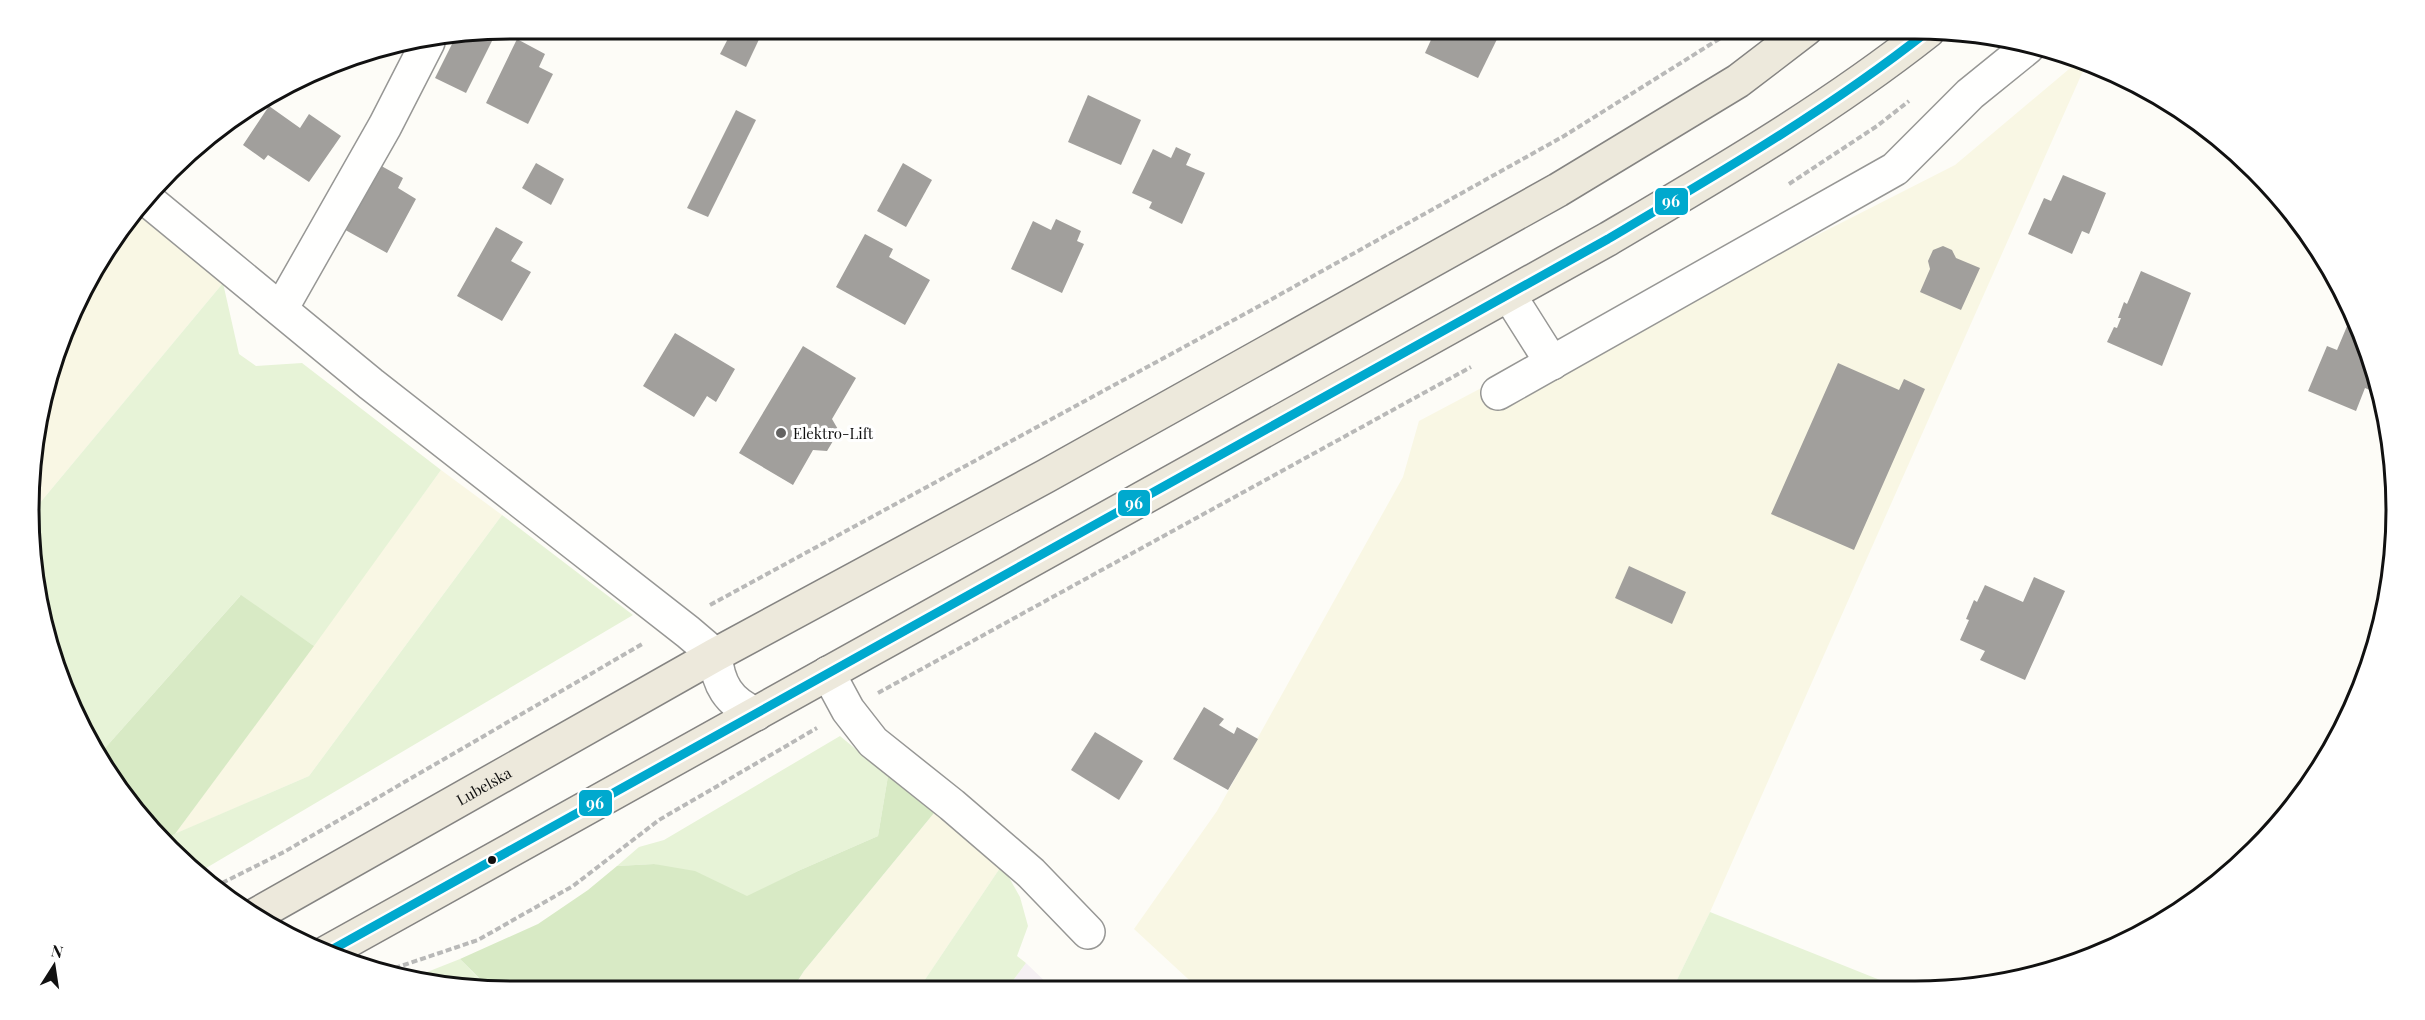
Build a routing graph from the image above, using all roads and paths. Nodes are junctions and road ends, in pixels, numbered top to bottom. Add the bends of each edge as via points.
1 (1718, 39) edge
2 (1792, 39) edge
3 (1918, 39) edge
4 (426, 47) edge
5 (2022, 52) edge
6 (1913, 97) dead end
7 (1782, 188) dead end
8 (152, 204) edge
9 (1509, 295) junction
10 (281, 309) junction
11 (1480, 362) dead end
12 (1552, 363) junction
13 (1498, 393) dead end
14 (678, 624) junction
15 (714, 655) junction
16 (828, 673) junction
17 (848, 710) junction
18 (756, 714) junction
19 (222, 883) edge
20 (263, 911) edge
21 (1088, 933) dead end
22 (336, 947) edge
23 (397, 967) edge

1 - 14 path via 1554,142
2 - 15 main road, Lubelska via 1738,81 1595,169 1057,470
3 - 9 main road via 1779,137
4 - 10 street
5 - 12 street via 1970,94 1895,169
6 - 7 path via 1877,126
8 - 10 street
9 - 12 street
9 - 16 main road
10 - 14 street
11 - 17 path
12 - 13 street
14 - 15 street
14 - 19 path via 284,852
15 - 18 street via 722,684 743,709
15 - 20 main road, Lubelska
16 - 17 street
16 - 18 main road
17 - 21 street via 873,742 1031,873
17 - 23 path via 659,820 564,892 478,940
18 - 22 main road

